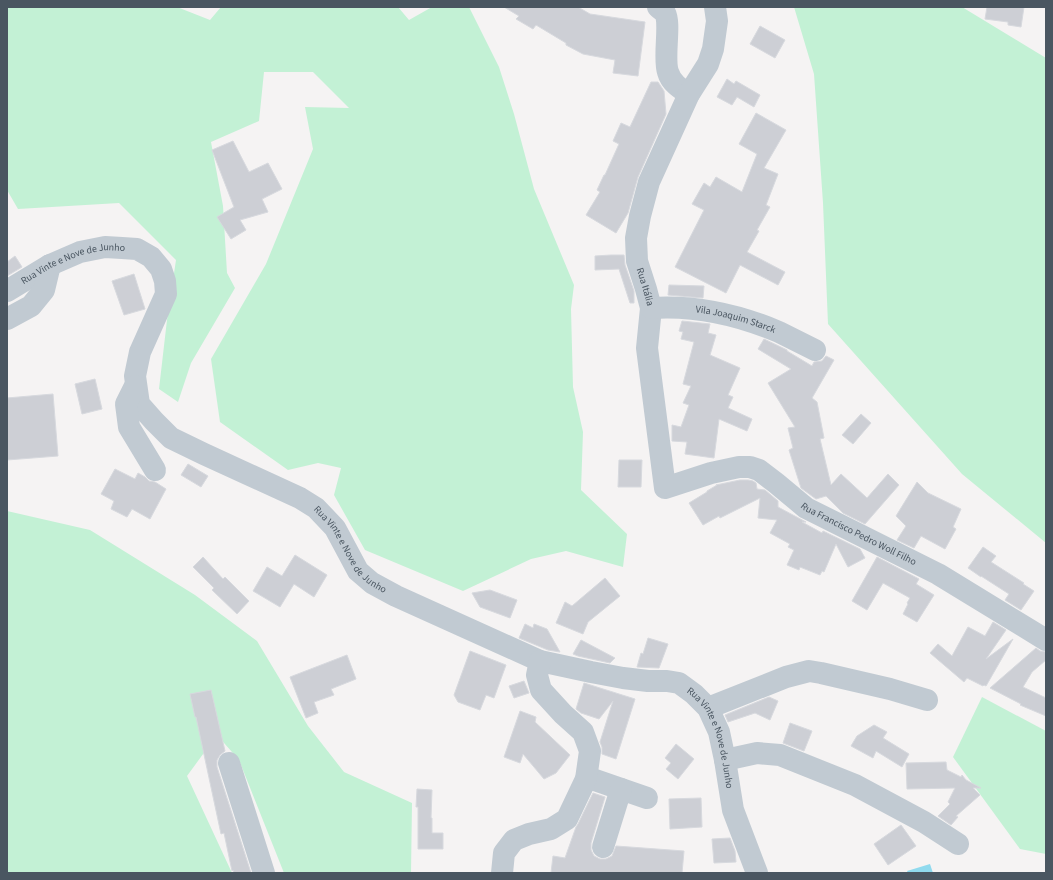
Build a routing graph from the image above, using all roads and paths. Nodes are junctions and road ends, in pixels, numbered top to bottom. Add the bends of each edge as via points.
1 (658, 7) edge
2 (715, 7) edge
3 (689, 94) junction
4 (50, 265) junction
5 (7, 291) edge
6 (651, 308) junction
7 (7, 319) edge
8 (815, 350) dead end
9 (136, 385) junction
10 (155, 470) dead end
11 (665, 488) joint
12 (1046, 640) edge
13 (540, 660) junction
14 (927, 700) dead end
15 (708, 708) junction
16 (725, 760) junction
17 (229, 763) dead end
18 (586, 779) junction
19 (621, 789) junction
20 (647, 798) dead end
21 (958, 844) dead end
22 (603, 847) dead end
23 (264, 873) edge
24 (502, 873) edge
25 (757, 873) edge

1 - 3 street via 665,13 667,21 668,73 676,85
2 - 3 street, Rua Itália via 717,21 713,49 708,64
3 - 6 street, Rua Itália via 650,182 636,238 637,261
4 - 5 street, Rua Vinte e Nove de Junho
4 - 7 street via 44,290 31,306
4 - 9 street, Rua Vinte e Nove de Junho via 80,252 105,247 136,249 151,257 161,269 166,294 140,352 135,376
6 - 8 street, Vila Joaquim Starck via 692,308 747,320 780,332
6 - 11 street, Rua Itália via 647,348
9 - 10 street via 126,404 129,427
9 - 13 street, Rua Vinte e Nove de Junho via 139,404 171,438 300,498 316,508 335,528 358,571 372,583
11 - 12 street, Rua Francisco Pedro Woll Filho via 739,467 759,470 806,508 938,574
13 - 15 street, Rua Vinte e Nove de Junho via 623,678 679,683
13 - 18 street via 537,675 541,690 583,732 590,751
14 - 15 street via 809,671 786,677
15 - 16 street, Rua Vinte e Nove de Junho via 719,732
16 - 21 street via 757,753 780,755 856,785 924,822
16 - 25 street, Rua Vinte e Nove de Junho via 733,810
17 - 23 street
18 - 19 street
18 - 24 street via 567,819 551,829 514,840 504,853
19 - 20 street
19 - 22 street

